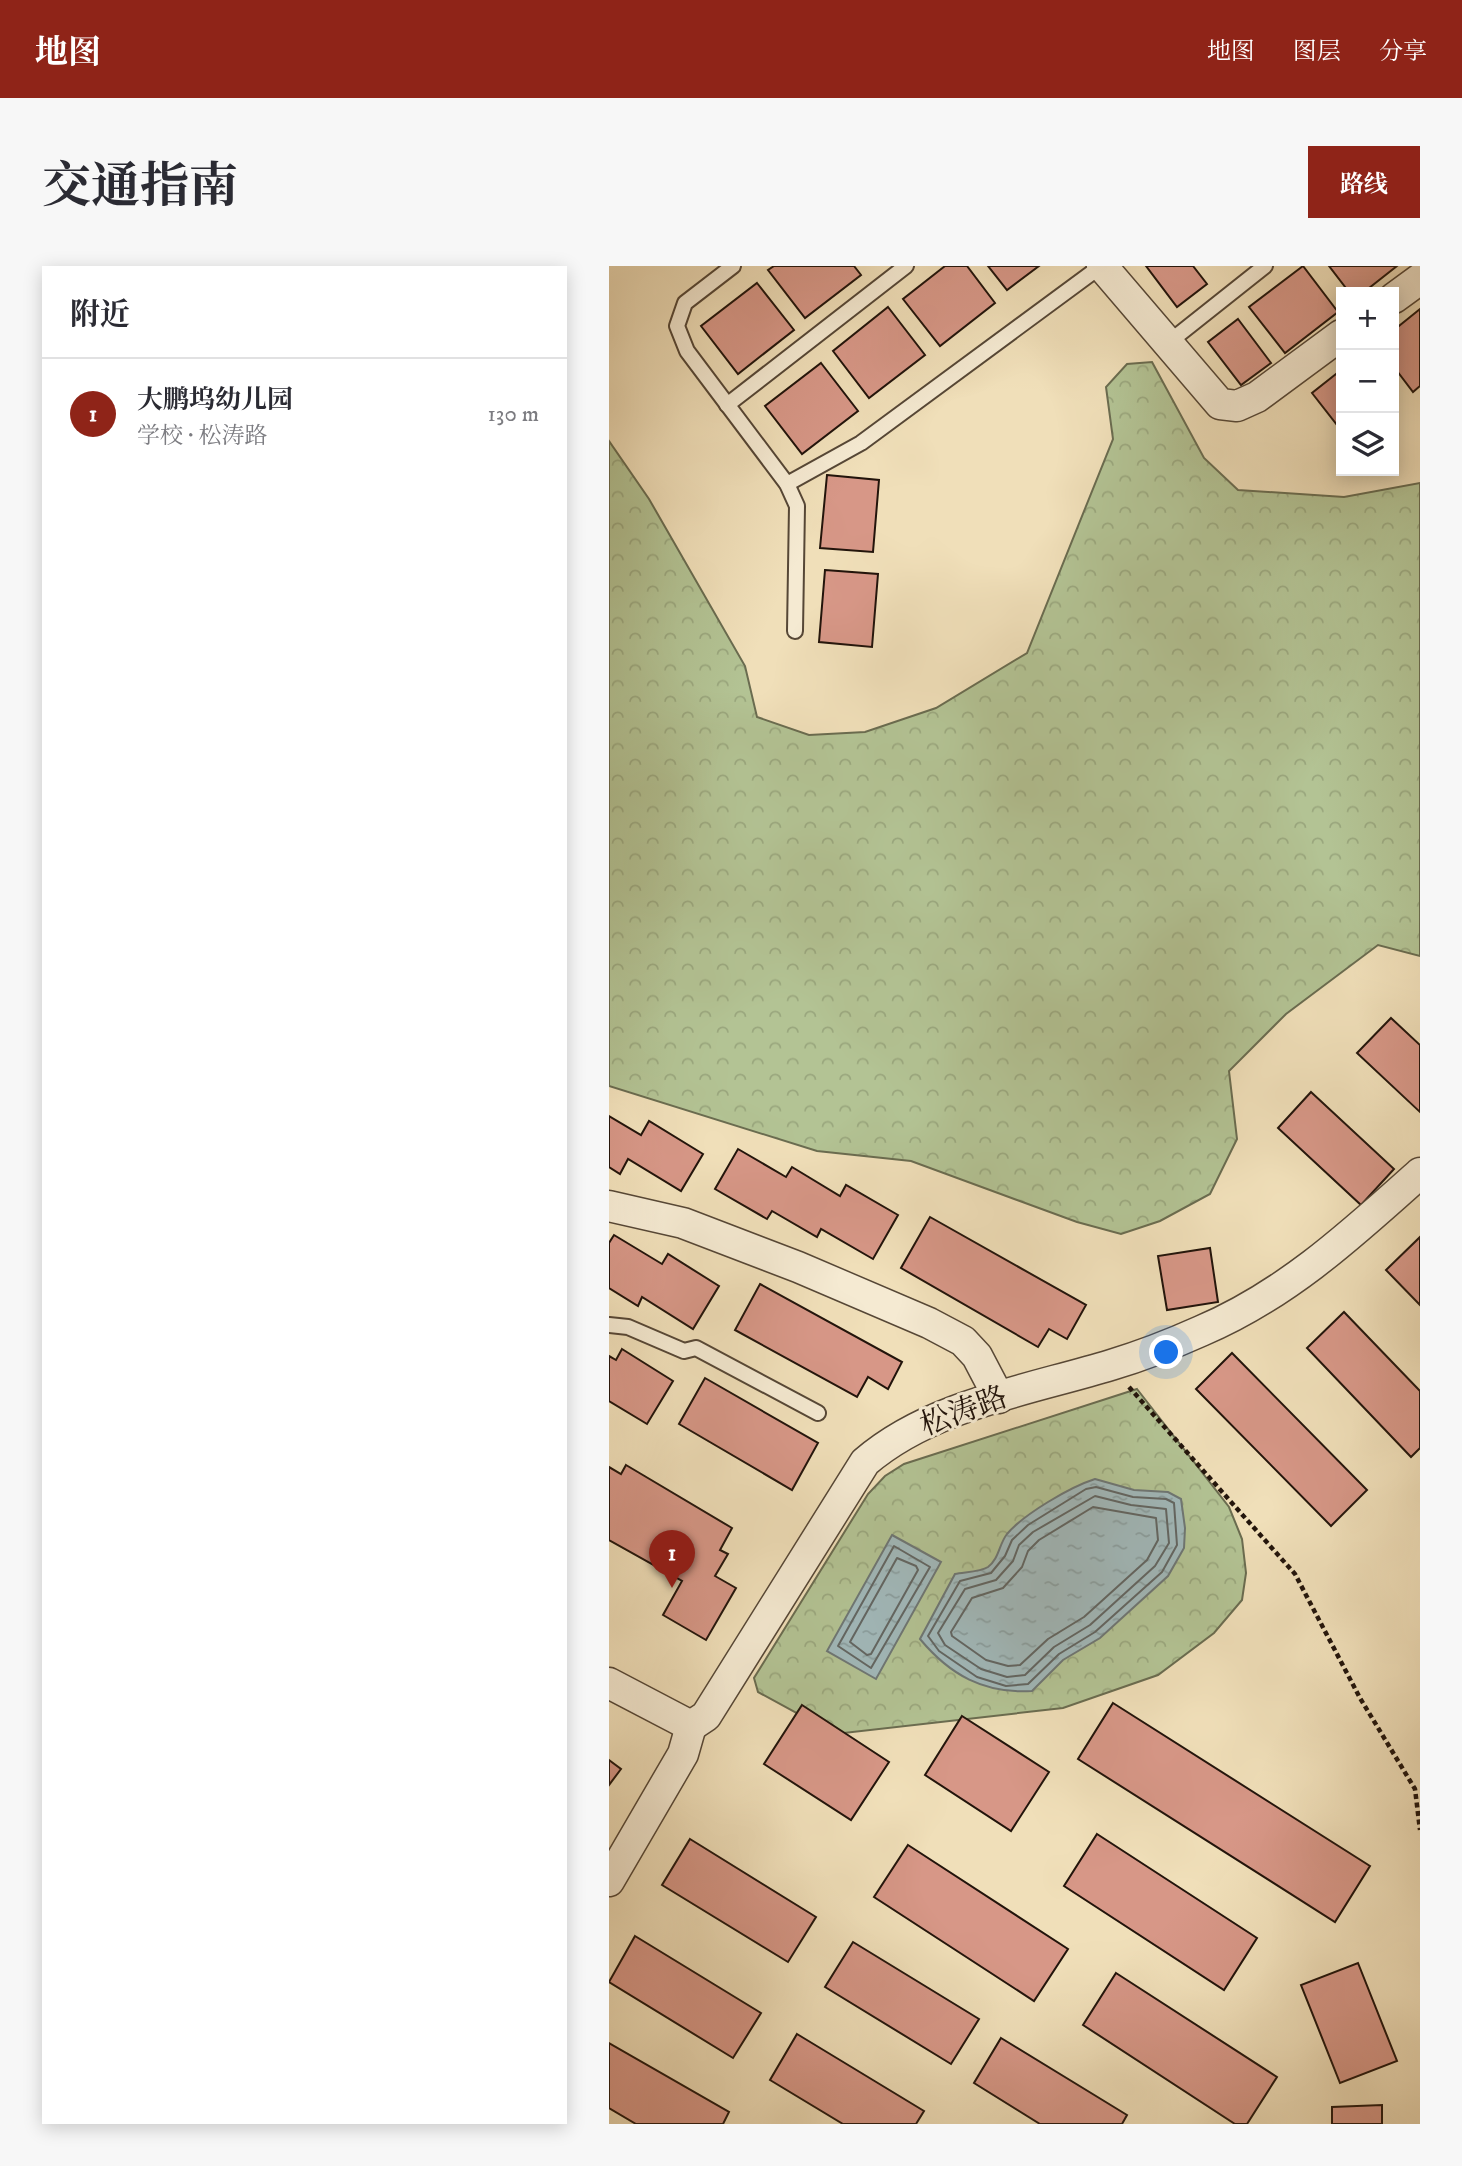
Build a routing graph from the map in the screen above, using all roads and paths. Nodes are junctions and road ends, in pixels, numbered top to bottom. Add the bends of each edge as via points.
1 (733, 266) edge
2 (906, 266) edge
3 (1102, 266) edge
4 (1265, 266) edge
5 (1420, 279) edge
6 (1399, 294) edge
7 (1336, 339) edge
8 (1168, 343) junction
9 (727, 405) junction
10 (787, 484) junction
11 (795, 631) dead end
12 (1420, 1173) edge
13 (609, 1206) edge
14 (609, 1325) edge
15 (1110, 1366) junction
16 (999, 1398) junction
17 (818, 1413) dead end
18 (609, 1683) edge
19 (691, 1726) junction
20 (1420, 1830) edge
21 (609, 1881) edge

1 - 9 lane via 685,303 677,326 687,351
2 - 9 lane
3 - 8 street
3 - 10 lane via 861,443
4 - 8 lane
5 - 6 street
7 - 8 street via 1257,397 1237,406 1220,404
9 - 10 lane
10 - 11 lane via 797,506
12 - 15 street, 松涛路 via 1326,1256 1275,1293 1202,1331
13 - 16 street via 683,1223 929,1323 963,1341 977,1356
14 - 17 lane via 628,1327 684,1351 696,1348
15 - 16 street, 松涛路
15 - 20 path via 1295,1574 1415,1790
16 - 19 street, 松涛路 via 924,1425 887,1443 865,1462 706,1716
18 - 19 street
19 - 21 street via 683,1754

